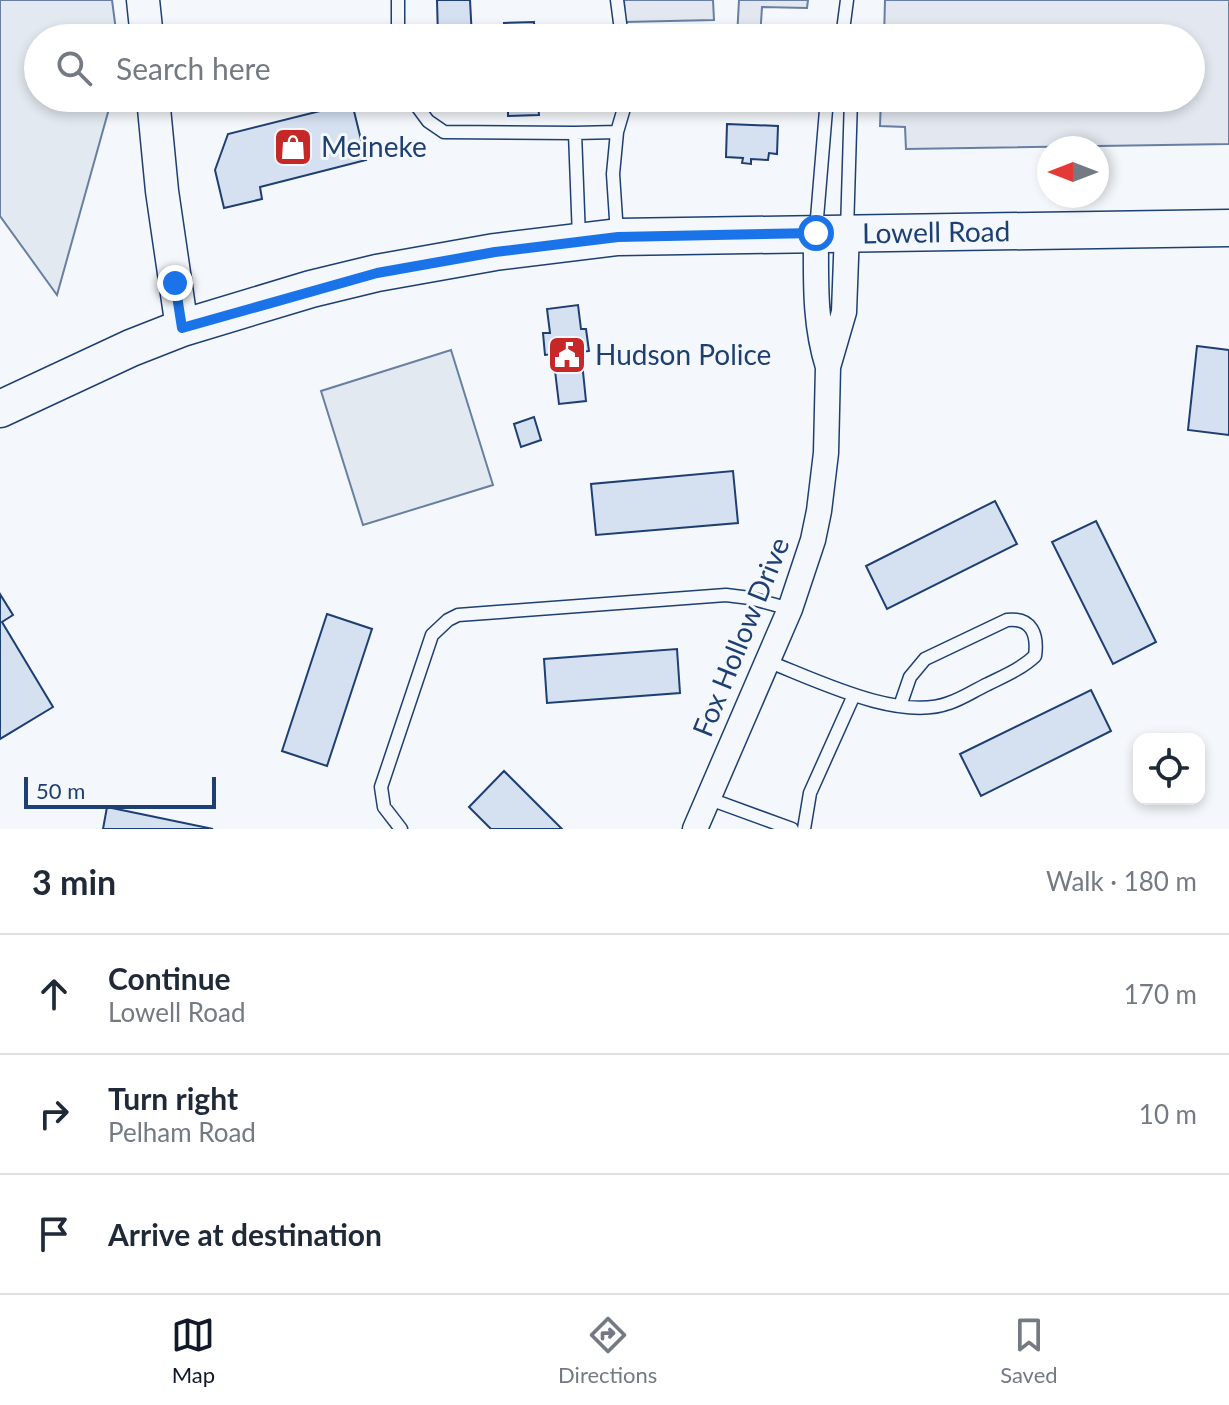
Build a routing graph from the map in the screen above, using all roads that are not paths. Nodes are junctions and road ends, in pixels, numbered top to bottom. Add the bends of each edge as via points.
1 (143, 0) edge
2 (398, 0) edge
3 (617, 0) edge
4 (847, 0) edge
5 (146, 24) edge
6 (398, 24) edge
7 (620, 24) edge
8 (845, 24) edge
9 (154, 112) edge
10 (421, 112) edge
11 (623, 112) edge
12 (827, 112) edge
13 (849, 112) edge
14 (617, 132) junction
15 (575, 133) junction
16 (1229, 228) edge
17 (831, 232) junction
18 (618, 237) junction
19 (579, 241) junction
20 (182, 328) junction
21 (0, 409) edge
22 (790, 609) junction
23 (767, 661) junction
24 (854, 695) junction
25 (900, 706) junction
26 (707, 798) junction
27 (401, 829) edge
28 (695, 829) edge
29 (792, 829) edge
30 (804, 829) edge

1 - 5 street
2 - 6 lane
3 - 7 lane
4 - 8 lane
9 - 20 street
10 - 15 lane via 444,132
11 - 14 lane
12 - 17 lane
13 - 17 lane
14 - 15 lane
14 - 18 lane via 613,174
15 - 19 lane
16 - 17 main road, Lowell Road
17 - 18 main road, Lowell Road
17 - 22 street, Fox Hollow Drive via 844,312 828,367 819,511
18 - 19 main road, Lowell Road
19 - 20 main road, Lowell Road via 377,273
20 - 21 main road, Lowell Road
22 - 23 street, Fox Hollow Drive
22 - 27 lane via 726,595 458,615 448,620 432,635 381,787 384,807
23 - 24 lane
23 - 26 street, Fox Hollow Drive
24 - 25 lane
24 - 30 lane via 810,793
25 - 25 lane via 948,704 1024,666 1035,656 1037,639 1030,625 1019,618 1007,620 925,659 910,677
26 - 28 street, Fox Hollow Drive
26 - 29 lane

